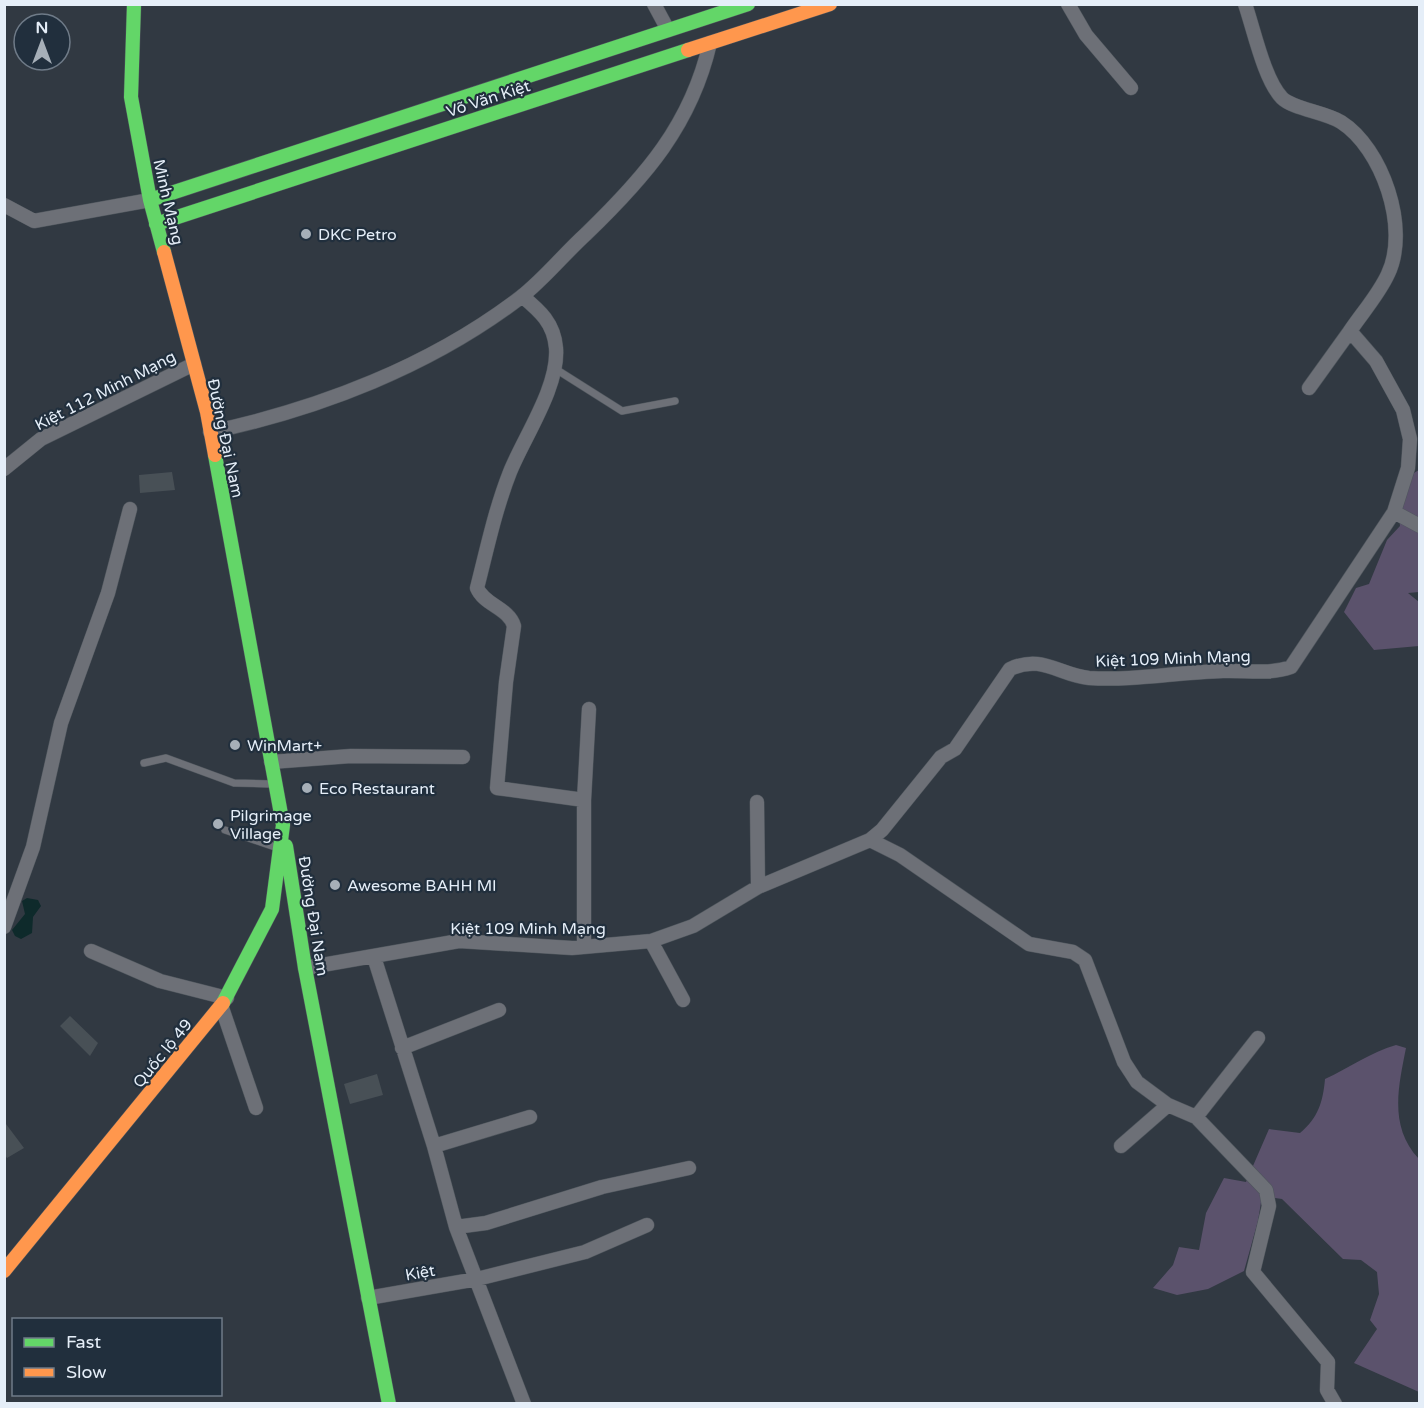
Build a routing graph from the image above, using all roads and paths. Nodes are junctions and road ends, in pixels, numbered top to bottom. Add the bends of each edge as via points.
1 (134, 4) edge
2 (654, 4) edge
3 (748, 4) edge
4 (830, 4) edge
5 (1068, 4) edge
6 (1245, 4) edge
7 (669, 30) junction
8 (710, 43) junction
9 (556, 67) junction
10 (1131, 88) dead end
11 (564, 91) junction
12 (150, 200) junction
13 (4, 205) edge
14 (156, 224) junction
15 (522, 296) junction
16 (1350, 331) junction
17 (194, 364) junction
18 (554, 368) junction
19 (1309, 388) dead end
20 (675, 401) dead end
21 (210, 432) junction
22 (5, 467) edge
23 (130, 509) dead end
24 (1394, 512) junction
25 (1419, 526) edge
26 (589, 709) dead end
27 (463, 757) dead end
28 (271, 762) junction
29 (144, 764) dead end
30 (275, 784) junction
31 (584, 800) junction
32 (757, 802) dead end
33 (283, 825) junction
34 (225, 830) dead end
35 (870, 840) junction
36 (280, 849) junction
37 (758, 887) junction
38 (4, 927) edge
39 (651, 941) junction
40 (584, 947) junction
41 (91, 951) dead end
42 (374, 957) junction
43 (305, 968) junction
44 (683, 1000) dead end
45 (224, 1002) junction
46 (499, 1010) dead end
47 (1258, 1038) dead end
48 (402, 1048) junction
49 (1168, 1105) junction
50 (256, 1108) dead end
51 (530, 1117) dead end
52 (1196, 1118) junction
53 (435, 1146) junction
54 (1121, 1146) dead end
55 (689, 1168) dead end
56 (646, 1225) dead end
57 (456, 1227) junction
58 (4, 1271) edge
59 (477, 1279) junction
60 (368, 1298) junction
61 (389, 1404) edge
62 (524, 1404) edge
63 (1335, 1404) edge

1 - 12 main road, Minh Mạng via 131,97
2 - 7 street
3 - 7 main road, Võ Văn Kiệt
4 - 8 main road, Võ Văn Kiệt
5 - 10 street via 1086,34
6 - 16 street via 1279,96 1331,117 1359,136 1382,175 1395,216 1392,260 1388,273
7 - 9 main road, Võ Văn Kiệt
8 - 11 main road, Võ Văn Kiệt
8 - 15 street via 693,99 654,162 620,201
9 - 11 main road
9 - 12 main road, Võ Văn Kiệt
11 - 14 main road, Võ Văn Kiệt
12 - 13 street via 34,221
12 - 14 main road, Minh Mạng
14 - 17 main road, Minh Mạng
15 - 18 street via 538,309 553,330
15 - 21 street via 460,337 384,376 301,408
16 - 19 street
16 - 24 street, Kiệt 109 Minh Mạng via 1377,361 1403,410 1410,439 1408,468
17 - 21 main road, Đường Đại Nam
17 - 22 street, Kiệt 112 Minh Mạng via 41,439
18 - 20 lane via 622,411
18 - 31 street via 510,472 477,588 480,595 512,619 514,626 497,788
21 - 28 main road, Đường Đại Nam
23 - 38 street via 108,593 61,723 33,847
24 - 25 street
24 - 35 street, Kiệt 109 Minh Mạng via 1291,667 1269,672 1108,678 1078,676 1053,666 1023,663 1010,669 955,749 940,757
26 - 31 street
27 - 28 street via 351,756
28 - 30 main road, Đường Đại Nam
29 - 30 lane via 166,758 234,783
30 - 33 main road, Đường Đại Nam
31 - 40 street
32 - 37 street
33 - 36 main road, Quốc lộ 49
33 - 43 main road, Đường Đại Nam
34 - 36 lane
35 - 37 street, Kiệt 109 Minh Mạng
35 - 49 street via 900,855 1029,944 1073,952 1084,960 1124,1062 1137,1082
36 - 45 main road, Quốc lộ 49 via 272,909
37 - 39 street, Kiệt 109 Minh Mạng via 693,926
39 - 40 street, Kiệt 109 Minh Mạng
39 - 44 street
40 - 42 street, Kiệt 109 Minh Mạng via 459,941
41 - 45 street via 160,981
42 - 43 street, Kiệt 109 Minh Mạng
42 - 48 street
43 - 60 main road, Đường Đại Nam
45 - 50 street
45 - 58 main road, Quốc lộ 49
46 - 48 street
47 - 52 street
48 - 53 street
49 - 52 street
49 - 54 street
51 - 53 street
52 - 63 street via 1266,1190 1269,1206 1253,1272 1328,1362 1328,1390
53 - 57 street
55 - 57 street via 602,1187 486,1223
56 - 59 street, Kiệt via 585,1252
57 - 59 street
59 - 60 street, Kiệt
59 - 62 street
60 - 61 main road, Đường Đại Nam

